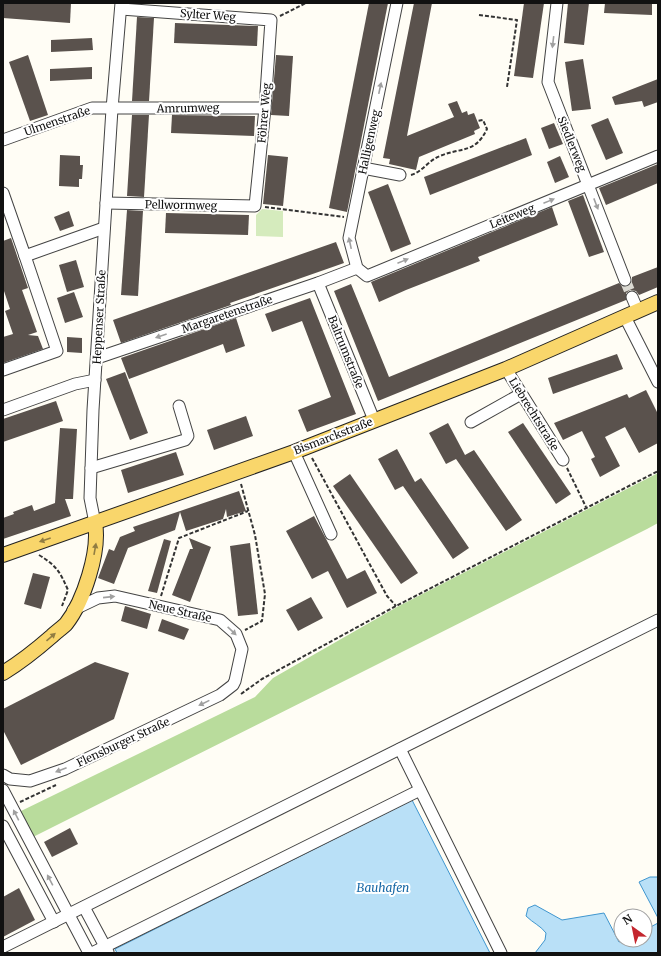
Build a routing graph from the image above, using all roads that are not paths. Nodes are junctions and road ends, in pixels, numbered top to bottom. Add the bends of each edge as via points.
1 (397, 3) edge
2 (557, 3) edge
3 (121, 6) edge
4 (271, 20) joint
5 (265, 108) junction
6 (112, 109) junction
7 (3, 140) edge
8 (658, 156) edge
9 (363, 168) junction
10 (400, 175) road end
11 (589, 185) junction
12 (3, 193) edge
13 (106, 203) junction
14 (255, 206) joint
15 (104, 228) junction
16 (25, 256) junction
17 (357, 268) junction
18 (625, 280) tunnel mouth
19 (318, 283) junction
20 (632, 297) tunnel mouth
21 (658, 302) edge
22 (638, 311) junction
23 (625, 317) junction
24 (97, 358) junction
25 (506, 369) junction
26 (3, 370) edge
27 (95, 380) junction
28 (658, 382) edge
29 (522, 394) junction
30 (179, 406) dead end
31 (3, 410) edge
32 (374, 420) junction
33 (472, 422) dead end
34 (300, 450) junction
35 (563, 460) road end
36 (92, 468) junction
37 (95, 523) junction
38 (332, 534) dead end
39 (3, 556) edge
40 (67, 609) junction
41 (658, 620) edge
42 (3, 673) edge
43 (234, 681) joint
44 (400, 749) junction
45 (3, 775) edge
46 (3, 790) edge
47 (420, 790) junction
48 (3, 826) edge
49 (27, 836) junction
50 (12, 844) junction
51 (84, 907) junction
52 (69, 914) junction
53 (54, 922) junction
54 (3, 947) edge
55 (107, 950) edge
56 (89, 953) edge
57 (92, 953) edge
58 (501, 953) edge

9 -> 1 street, Halligenweg
2 -> 11 street, Siedlerweg via 548,82
3 - 4 street, Sylter Weg
3 - 6 street, Heppenser Straße
4 - 5 street, Föhrer Weg
5 - 6 street, Amrumweg
5 - 14 street, Föhrer Weg
6 - 7 street, Ulmenstraße via 92,108
6 - 13 street, Heppenser Straße
8 - 11 street, Leiteweg
9 - 10 street
17 -> 9 street, Halligenweg via 349,238
17 -> 11 street, Leiteweg via 367,276
11 -> 18 street, Siedlerweg
12 - 16 street
13 - 14 street, Pellwormweg
13 - 15 street, Heppenser Straße
15 - 16 street
15 - 24 street, Heppenser Straße
16 - 26 street via 57,351
17 - 19 street, Margaretenstraße
19 -> 24 street, Margaretenstraße
19 - 32 street, Baltrumstraße
20 - 22 street
21 - 22 main road, Bismarckstraße
22 - 23 main road, Bismarckstraße
23 - 25 main road, Bismarckstraße
23 - 28 street
24 - 27 street, Heppenser Straße
25 - 29 street, Liebrechtstraße
25 - 32 main road, Bismarckstraße
27 - 31 street via 76,384
27 - 36 street, Heppenser Straße
29 - 33 street
29 - 35 street, Liebrechtstraße
30 - 36 street via 188,436 185,440
32 - 34 main road, Bismarckstraße
34 - 37 main road, Bismarckstraße
34 - 38 street
36 - 37 street, Heppenser Straße via 90,498
37 -> 39 main road, Bismarckstraße
40 -> 37 main road, Heppenser Straße via 82,594 92,566 96,545
42 -> 40 main road, Heppenser Straße via 20,663 66,624
40 -> 43 street, Neue Straße via 98,598 115,596 220,620 236,634 242,648
41 - 44 street
43 -> 45 street, Flensburger Straße via 234,685 220,695 65,769 30,781 10,779
44 - 47 street
44 - 51 street
49 -> 46 street
47 - 55 street
47 - 58 street
48 - 50 street
49 - 50 street
52 -> 49 street
50 - 53 street
51 - 52 street
51 - 55 street
52 - 53 street
52 - 56 street
53 - 54 street
55 - 57 street

